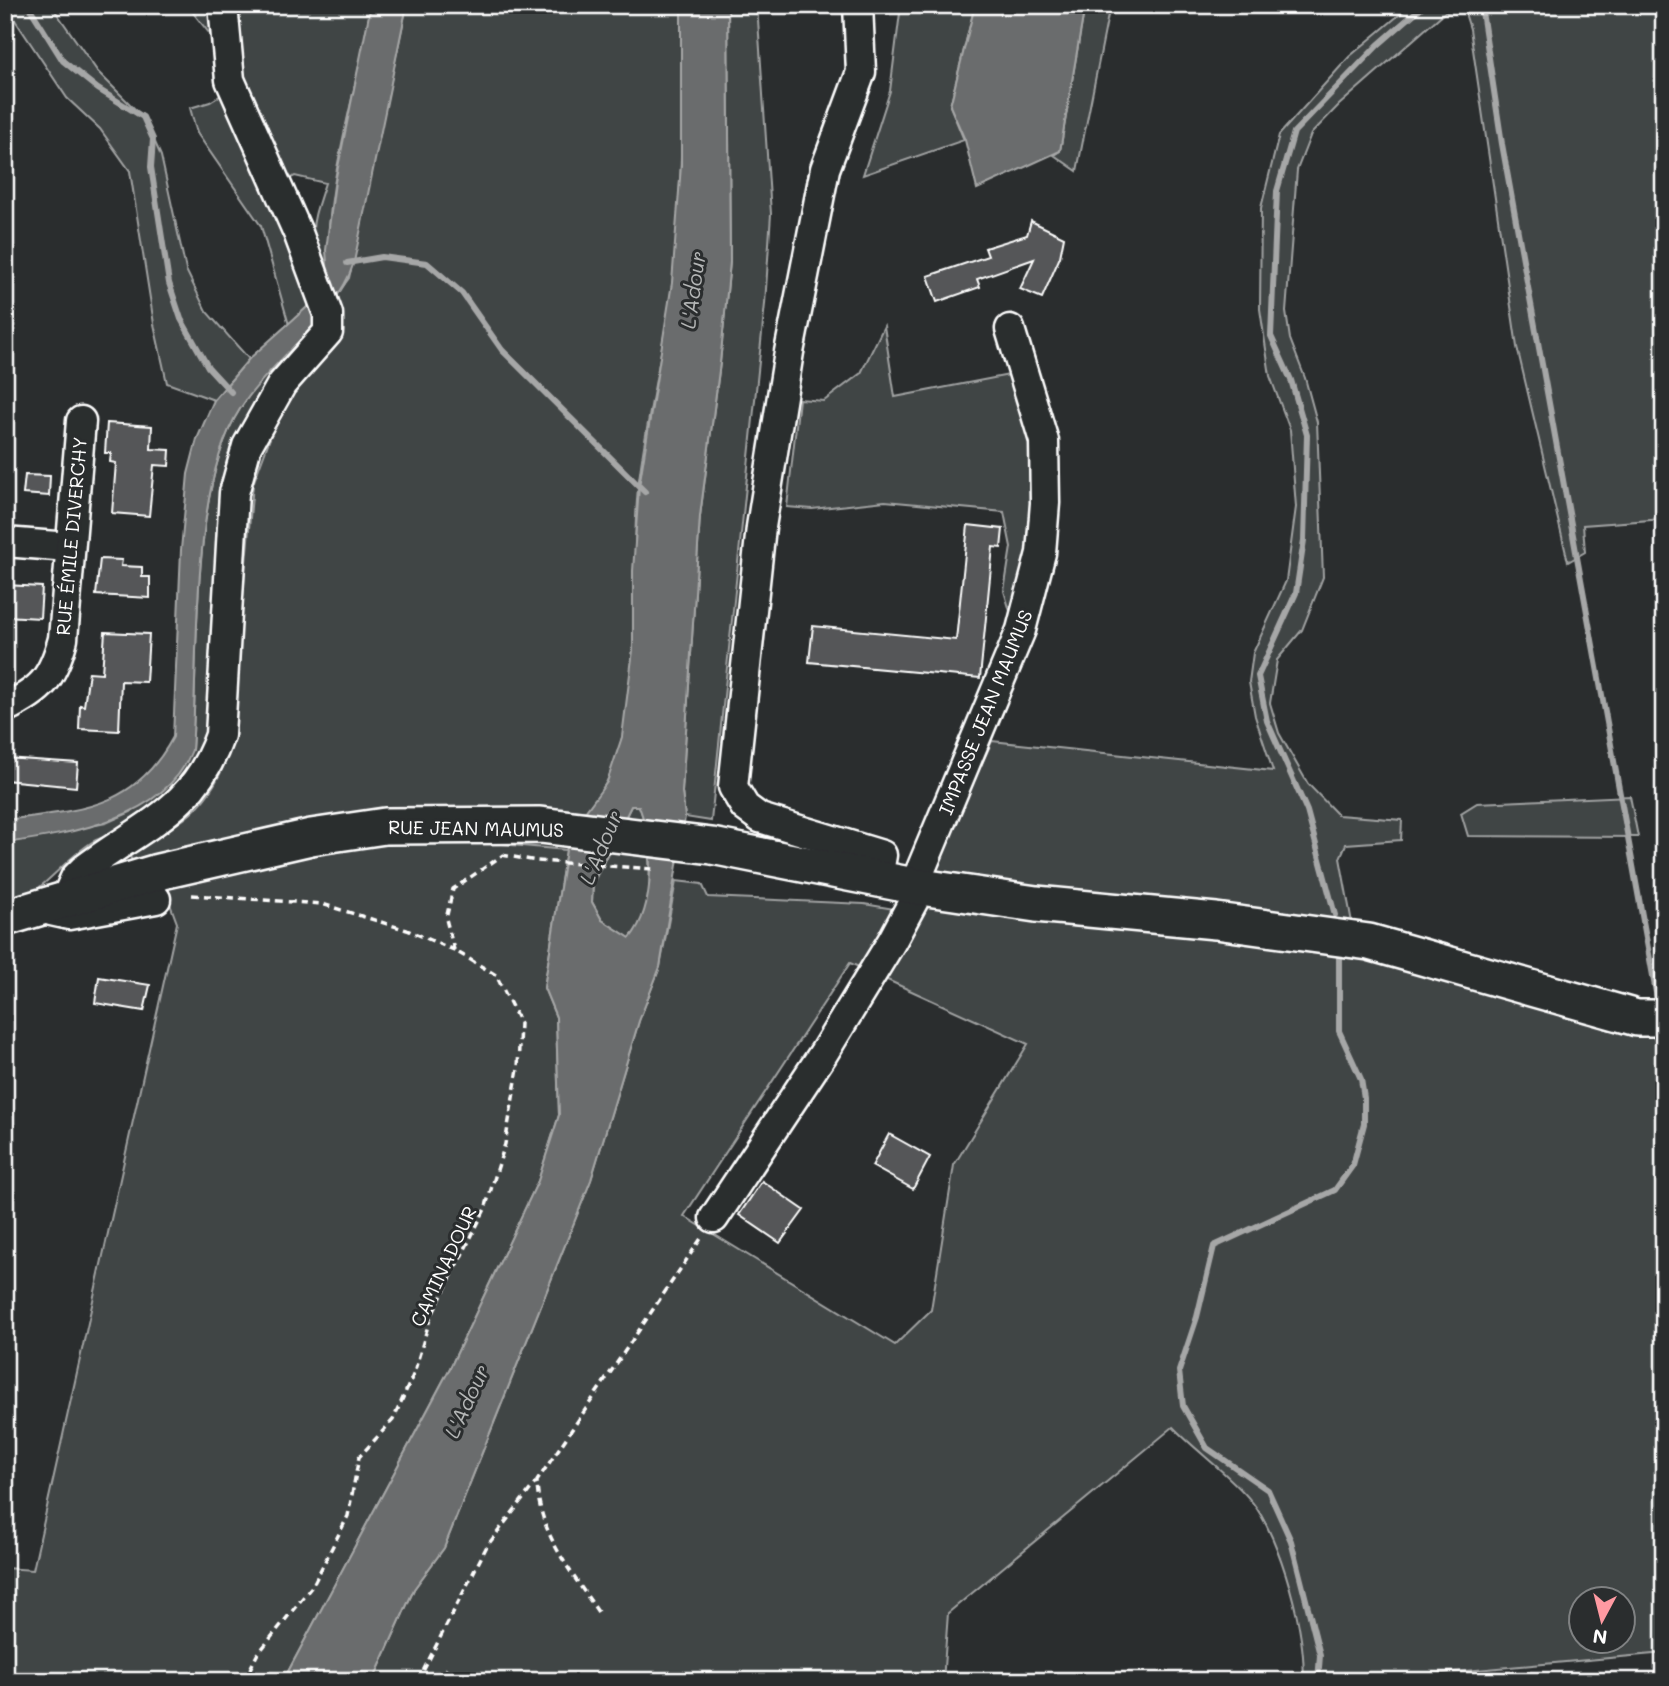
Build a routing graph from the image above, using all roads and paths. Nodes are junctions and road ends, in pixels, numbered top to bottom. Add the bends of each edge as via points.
1 (223, 5) edge
2 (858, 5) edge
3 (1010, 329) dead end
4 (81, 421) dead end
5 (5, 542) edge
6 (69, 547) junction
7 (5, 708) edge
8 (503, 855) dead end
9 (537, 861) dead end
10 (662, 870) dead end
11 (878, 878) junction
12 (918, 886) junction
13 (156, 899) joint
14 (52, 903) junction
15 (5, 918) edge
16 (454, 950) junction
17 (1664, 1018) edge
18 (714, 1218) joint
19 (537, 1481) junction
20 (598, 1612) dead end
21 (244, 1681) edge
22 (418, 1681) edge

1 - 14 street via 230,80 298,233 324,303 328,332 282,384 247,446 234,494 221,723 211,762 180,803 83,870
2 - 11 street via 862,72 825,169 782,392 761,527 733,787 745,807 760,818 882,855
3 - 12 street, IMPASSE JEAN MAUMUS via 1044,441 1041,553 1021,630
4 - 6 street, RUE ÉMILE DIVERCHY
5 - 6 street
6 - 7 street, RUE ÉMILE DIVERCHY via 63,639 55,668 34,694
8 - 16 path via 453,889 446,919
9 - 10 path
11 - 12 main road, RUE JEAN MAUMUS
11 - 14 main road, RUE JEAN MAUMUS via 712,846 540,825 385,826 323,835 159,872
12 - 17 main road, RUE JEAN MAUMUS via 1368,942 1637,1018
12 - 18 street, IMPASSE JEAN MAUMUS via 892,941 823,1054
13 - 14 street via 69,915
13 - 16 path, CAMINADOUR via 174,894 322,904
14 - 15 main road, RUE JEAN MAUMUS
16 - 21 path, CAMINADOUR via 496,975 520,1023 518,1069 505,1144 485,1209 430,1319 414,1373 393,1420 359,1457 348,1516 313,1585 257,1655
18 - 19 path
19 - 20 path via 537,1503 548,1538
19 - 22 path via 487,1546

